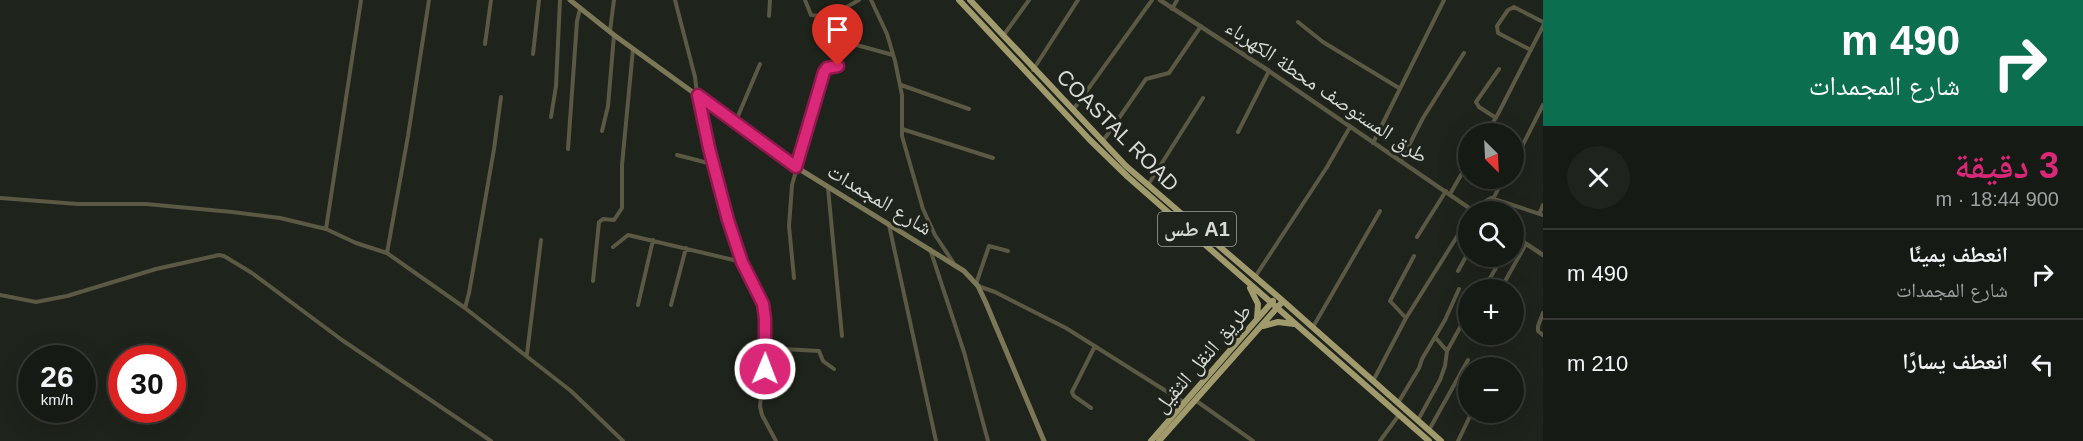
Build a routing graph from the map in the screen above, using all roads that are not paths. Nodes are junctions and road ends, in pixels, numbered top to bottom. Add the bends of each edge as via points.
1 (361, 0) edge
2 (429, 0) edge
3 (491, 0) edge
4 (539, 0) edge
5 (560, 0) edge
6 (570, 0) edge
7 (614, 0) edge
8 (675, 0) edge
9 (770, 0) edge
10 (805, 0) edge
11 (859, 0) edge
12 (871, 0) edge
13 (959, 0) edge
14 (970, 0) edge
15 (1029, 0) edge
16 (1078, 0) edge
17 (1152, 0) edge
18 (1160, 0) edge
19 (1177, 0) edge
20 (1444, 0) edge
21 (580, 9) junction
22 (1172, 9) junction
23 (768, 16) dead end
24 (1298, 22) dead end
25 (1543, 24) edge
26 (1201, 26) junction
27 (612, 33) junction
28 (1003, 36) junction
29 (842, 41) dead end
30 (485, 44) dead end
31 (633, 48) junction
32 (1531, 50) junction
33 (842, 51) dead end
34 (1464, 53) dead end
35 (532, 54) dead end
36 (893, 55) junction
37 (760, 64) dead end
38 (1034, 69) junction
39 (1499, 69) dead end
40 (1269, 71) junction
41 (1030, 76) junction
42 (901, 85) junction
43 (1399, 88) junction
44 (698, 95) junction
45 (501, 97) dead end
46 (1203, 98) dead end
47 (1543, 105) edge
48 (969, 109) dead end
49 (1073, 111) junction
50 (551, 117) dead end
51 (1496, 118) junction
52 (735, 123) junction
53 (1493, 123) edge
54 (1350, 127) junction
55 (902, 129) junction
56 (602, 131) dead end
57 (1238, 132) dead end
58 (1103, 142) junction
59 (1524, 142) edge
60 (1373, 143) junction
61 (568, 149) dead end
62 (677, 155) dead end
63 (993, 158) dead end
64 (1401, 161) junction
65 (712, 164) junction
66 (796, 167) junction
67 (1458, 178) edge
68 (1148, 185) junction
69 (828, 188) junction
70 (1498, 189) edge
71 (1448, 193) junction
72 (0, 198) edge
73 (1493, 199) junction
74 (1460, 201) edge
75 (1486, 201) edge
76 (1543, 206) edge
77 (1380, 211) dead end
78 (1541, 215) edge
79 (889, 224) junction
80 (326, 229) junction
81 (1458, 235) edge
82 (1417, 237) dead end
83 (541, 240) dead end
84 (653, 240) junction
85 (1526, 244) joint
86 (613, 247) dead end
87 (686, 248) junction
88 (929, 249) junction
89 (1008, 251) dead end
90 (387, 253) junction
91 (1543, 255) edge
92 (1414, 256) dead end
93 (742, 262) junction
94 (953, 262) junction
95 (1460, 267) edge
96 (1458, 271) dead end
97 (1255, 277) junction
98 (794, 278) dead end
99 (1506, 279) edge
100 (593, 281) dead end
101 (1247, 283) junction
102 (977, 285) junction
103 (1458, 291) edge
104 (0, 295) edge
105 (1278, 296) junction
106 (1283, 301) junction
107 (638, 305) dead end
108 (671, 305) dead end
109 (1275, 305) junction
110 (465, 308) junction
111 (1543, 313) edge
112 (1406, 318) junction
113 (1297, 326) junction
114 (1256, 327) junction
115 (1312, 327) junction
116 (1458, 331) edge
117 (1543, 335) edge
118 (842, 336) dead end
119 (1435, 337) junction
120 (1095, 346) junction
121 (765, 348) junction
122 (1447, 351) junction
123 (527, 355) junction
124 (834, 369) dead end
125 (1458, 378) edge
126 (1373, 381) junction
127 (1195, 400) junction
128 (1185, 403) junction
129 (1398, 403) junction
130 (1090, 408) dead end
131 (1399, 414) junction
132 (1418, 420) junction
133 (1467, 423) edge
134 (1429, 431) junction
135 (1251, 440) edge
136 (490, 441) edge
137 (623, 441) edge
138 (776, 441) edge
139 (936, 441) edge
140 (988, 441) edge
141 (1044, 441) edge
142 (1150, 441) edge
143 (1159, 441) edge
144 (1380, 441) edge
145 (1429, 441) edge
146 (1441, 441) edge
147 (1458, 441) edge

1 - 80 street
2 - 90 street
3 - 30 street
4 - 35 street
5 - 50 street
6 - 21 main road, شارع المجمدات
7 - 27 street
8 - 44 street
9 - 23 street
10 - 11 street via 811,15 822,16
12 - 36 street
13 - 41 highway, COASTAL ROAD / طس A1
14 - 28 highway, COASTAL ROAD / طس A1
15 - 28 street
16 - 38 street
17 - 49 street
18 - 22 street, طرق المستوصف محطة الكهرباء
19 - 22 street
20 - 43 street
21 - 27 main road, شارع المجمدات
21 - 61 street
22 - 26 street, طرق المستوصف محطة الكهرباء
24 - 43 street via 1323,42
25 - 32 street
25 - 32 street via 1514,7 1497,26 1498,33
26 - 40 street, طرق المستوصف محطة الكهرباء
26 - 58 street via 1169,74 1146,79
27 - 31 main road, شارع المجمدات
27 - 56 street via 608,106
28 - 38 highway, COASTAL ROAD / طس A1
29 - 36 street
31 - 44 main road, شارع المجمدات
31 - 100 street via 622,208 614,220 599,222
32 - 51 street
33 - 66 street via 840,65 824,72
34 - 64 street
36 - 42 street
37 - 52 street
38 - 41 street
38 - 49 highway, COASTAL ROAD / طس A1
39 - 51 street via 1476,102
40 - 54 street, طرق المستوصف محطة الكهرباء
40 - 57 street
41 - 101 highway, COASTAL ROAD / طس A1 via 1109,159
42 - 48 street
42 - 55 street
43 - 60 street
44 - 52 main road, شارع المجمدات
44 - 65 street
45 - 110 street
46 - 68 street
47 - 59 street
49 - 58 highway, COASTAL ROAD / طس A1
51 - 53 street
52 - 66 main road, شارع المجمدات
54 - 60 street, طرق المستوصف محطة الكهرباء
54 - 97 street
55 - 63 street
55 - 94 street via 927,219
58 - 68 highway, COASTAL ROAD / طس A1
60 - 64 street, طرق المستوصف محطة الكهرباء
62 - 65 street
64 - 71 street, طرق المستوصف محطة الكهرباء
65 - 93 street
66 - 69 main road, شارع المجمدات
66 - 98 street via 789,226
67 - 71 street
68 - 97 highway, COASTAL ROAD / طس A1
69 - 79 main road, شارع المجمدات
69 - 118 street
70 - 73 street
71 - 74 street, طرق المستوصف محطة الكهرباء
71 - 82 street
72 - 80 street via 232,212
73 - 75 street
73 - 78 street
76 - 78 street
77 - 115 street
79 - 88 main road, شارع المجمدات
79 - 139 street
80 - 90 street
81 - 112 street
83 - 123 street
84 - 86 street via 628,235
84 - 87 street
84 - 107 street
85 - 91 street
85 - 99 street
87 - 93 street
87 - 108 street
88 - 94 main road, شارع المجمدات
88 - 140 street via 964,352
89 - 102 street via 988,247
90 - 110 street
92 - 112 street via 1390,301
93 - 121 street via 763,304
94 - 102 main road, شارع المجمدات
95 - 96 street
97 - 105 highway, COASTAL ROAD / طس A1
101 - 109 highway, COASTAL ROAD / طس A1
101 - 114 highway via 1258,304
102 - 120 street
102 - 141 main road, شارع المجمدات
103 - 119 street
104 - 136 street via 36,302 224,255
105 - 106 highway, COASTAL ROAD / طس A1
105 - 109 highway, طريق النقل الثقيل
106 - 109 highway, طريق النقل الثقيل
106 - 115 highway, COASTAL ROAD / طس A1
109 - 113 highway, COASTAL ROAD / طس A1
109 - 114 highway, طريق النقل الثقيل
110 - 123 street
111 - 117 street via 1538,326
112 - 126 street
113 - 114 highway via 1278,322
113 - 131 highway, COASTAL ROAD / طس A1
114 - 127 highway, طريق النقل الثقيل
114 - 128 highway, طريق النقل الثقيل
115 - 126 highway, COASTAL ROAD / طس A1
116 - 122 street
119 - 122 street
119 - 129 street
120 - 128 street
120 - 130 street via 1072,392
121 - 124 street via 819,351 823,361
121 - 138 street via 760,406
122 - 132 street via 1440,380
123 - 137 street
125 - 134 street
126 - 129 highway, COASTAL ROAD / طس A1
127 - 135 street
127 - 143 highway, طريق النقل الثقيل
128 - 142 highway, طريق النقل الثقيل
129 - 132 highway, COASTAL ROAD / طس A1
131 - 144 street
131 - 145 highway, COASTAL ROAD / طس A1
132 - 134 highway, COASTAL ROAD / طس A1
133 - 147 street
134 - 146 highway, COASTAL ROAD / طس A1

